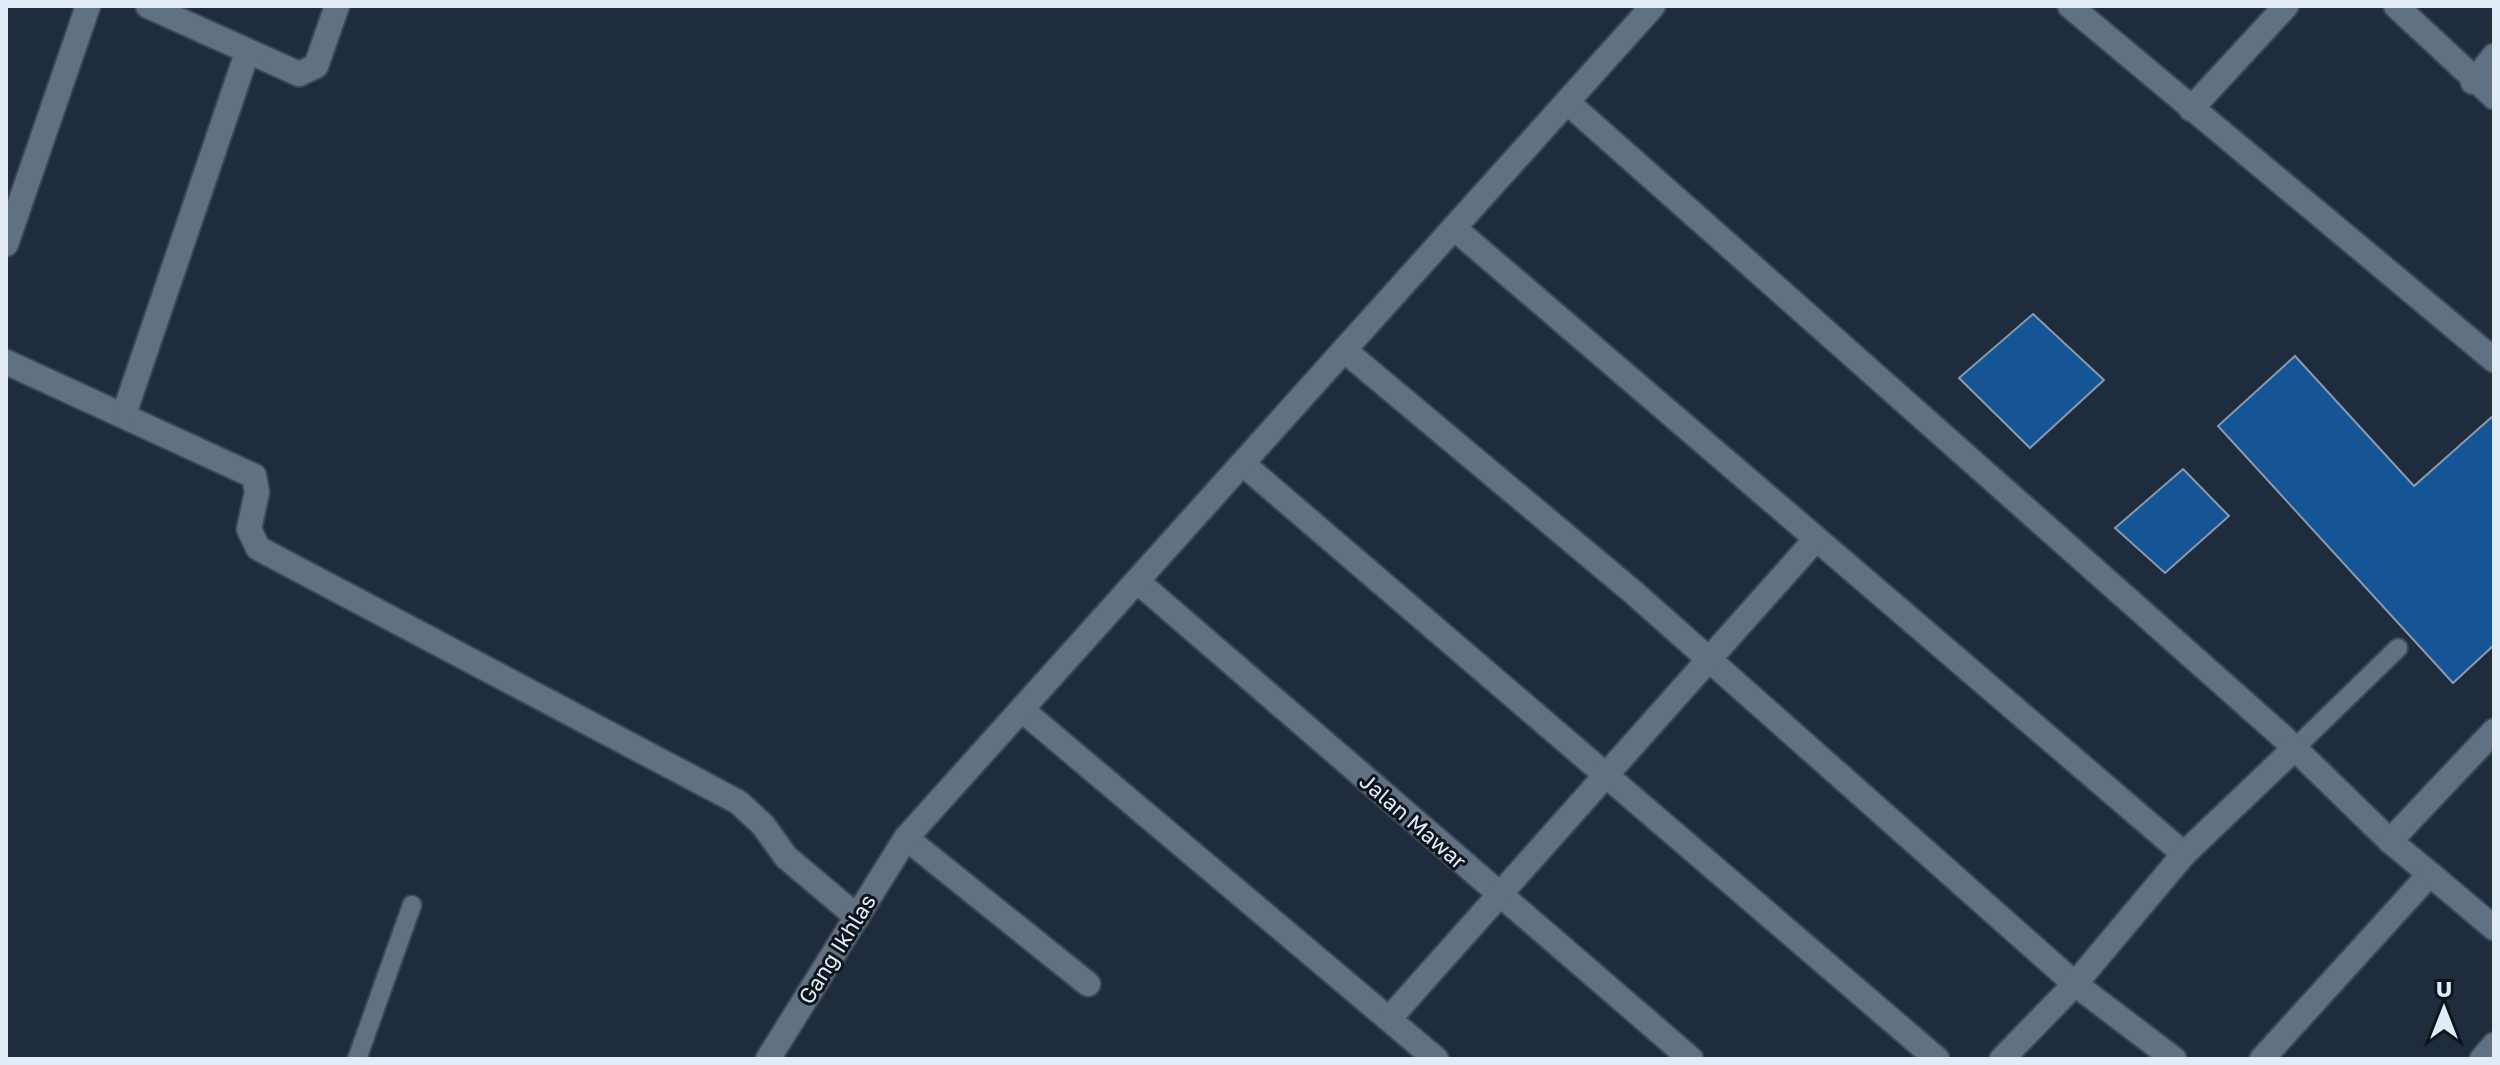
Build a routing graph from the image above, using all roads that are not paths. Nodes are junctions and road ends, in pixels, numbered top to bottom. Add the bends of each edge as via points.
1 (88, 6) edge
2 (148, 6) edge
3 (337, 6) edge
4 (1653, 6) edge
5 (2286, 6) edge
6 (2396, 6) edge
7 (2073, 7) edge
8 (247, 53) junction
9 (2494, 56) edge
10 (2473, 82) junction
11 (2494, 97) edge
12 (1567, 102) junction
13 (2191, 109) junction
14 (1454, 228) junction
15 (6, 244) edge
16 (1344, 350) junction
17 (2494, 360) edge
18 (6, 362) edge
19 (124, 414) junction
20 (1243, 464) junction
21 (1816, 539) junction
22 (1137, 581) junction
23 (2398, 648) dead end
24 (1709, 659) junction
25 (1022, 710) junction
26 (2494, 731) edge
27 (2294, 749) junction
28 (1606, 775) junction
29 (906, 838) junction
30 (2390, 841) junction
31 (2184, 854) junction
32 (2430, 874) junction
33 (1499, 895) junction
34 (412, 905) dead end
35 (857, 917) junction
36 (2494, 928) edge
37 (1088, 984) dead end
38 (2075, 984) junction
39 (1389, 1019) junction
40 (2494, 1045) edge
41 (357, 1059) edge
42 (768, 1059) edge
43 (1436, 1059) edge
44 (1691, 1059) edge
45 (1937, 1059) edge
46 (2002, 1059) edge
47 (2174, 1059) edge
48 (2262, 1059) edge
49 (2482, 1059) edge

1 - 15 street
2 - 8 street
3 - 8 street via 316,66 309,72 299,74
4 - 12 street, Gang Ikhlas
5 - 13 street
6 - 10 street
7 - 13 street
8 - 19 street
9 - 10 street
10 - 11 street
12 - 14 street, Gang Ikhlas
12 - 27 street
13 - 17 street
14 - 16 street, Gang Ikhlas
14 - 21 street
16 - 20 street, Gang Ikhlas
16 - 24 street
18 - 19 street
19 - 35 street via 254,476 257,492 249,529 258,548 738,802 786,857
20 - 22 street, Gang Ikhlas
20 - 28 street
21 - 24 street
21 - 31 street
22 - 25 street, Gang Ikhlas
22 - 33 street, Jalan Mawar
23 - 27 lane
24 - 28 street
24 - 38 street
25 - 29 street, Gang Ikhlas
25 - 39 street
26 - 30 street
27 - 30 street
27 - 31 street
28 - 33 street
28 - 45 street
29 - 35 street, Gang Ikhlas
29 - 37 street
30 - 32 street
31 - 38 street
32 - 36 street
32 - 48 street
33 - 39 street
33 - 44 street, Jalan Mawar
34 - 41 lane
35 - 42 street, Gang Ikhlas
38 - 46 street
38 - 47 street
39 - 43 street
40 - 49 street

